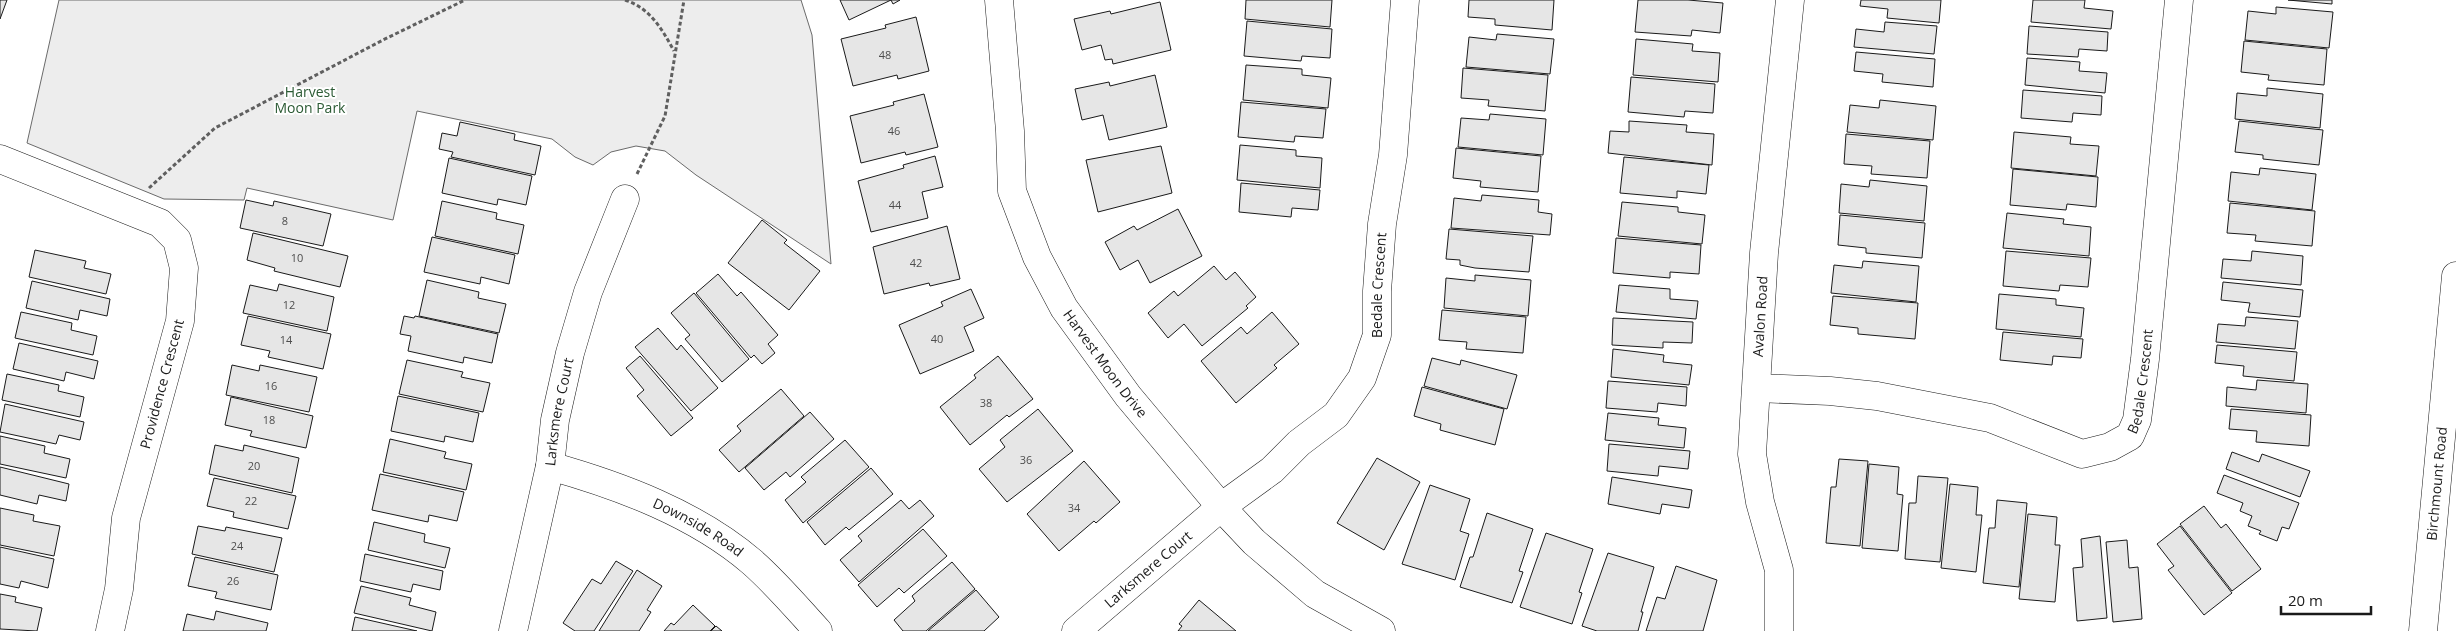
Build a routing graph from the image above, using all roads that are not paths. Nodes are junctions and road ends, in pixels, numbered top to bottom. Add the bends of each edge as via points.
1 (999, 0) edge
2 (1405, 0) edge
3 (1790, 0) edge
4 (2179, 0) edge
5 (0, 159) edge
6 (625, 199) road end
7 (2456, 276) edge
8 (1757, 388) junction
9 (550, 466) junction
10 (1221, 507) junction
11 (110, 631) edge
12 (513, 631) edge
13 (818, 631) edge
14 (1076, 631) edge
15 (1381, 631) edge
16 (1780, 631) edge
17 (2423, 631) edge

1 - 10 street, Harvest Moon Drive via 1012,191 1037,257 1064,308 1128,396
2 - 10 street, Bedale Crescent via 1394,155 1382,224 1377,335 1362,378 1336,415 1299,443 1272,470
3 - 8 street, Avalon Road via 1764,252
4 - 8 street, Bedale Crescent via 2145,359 2137,420 2130,436 2110,447 2082,454 1990,418 1876,396
5 - 11 street, Providence Crescent via 160,223 177,240 184,268 180,321 126,518 119,589
6 - 9 street, Larksmere Court via 588,292 570,353 555,420
7 - 17 street, Birchmount Road
8 - 16 street, Avalon Road via 1752,454 1760,502 1779,570
9 - 12 street, Larksmere Court
9 - 13 street, Downside Road via 626,492 696,523 752,562
10 - 14 street, Larksmere Court
10 - 15 street, Harvest Moon Drive via 1254,542 1315,594

